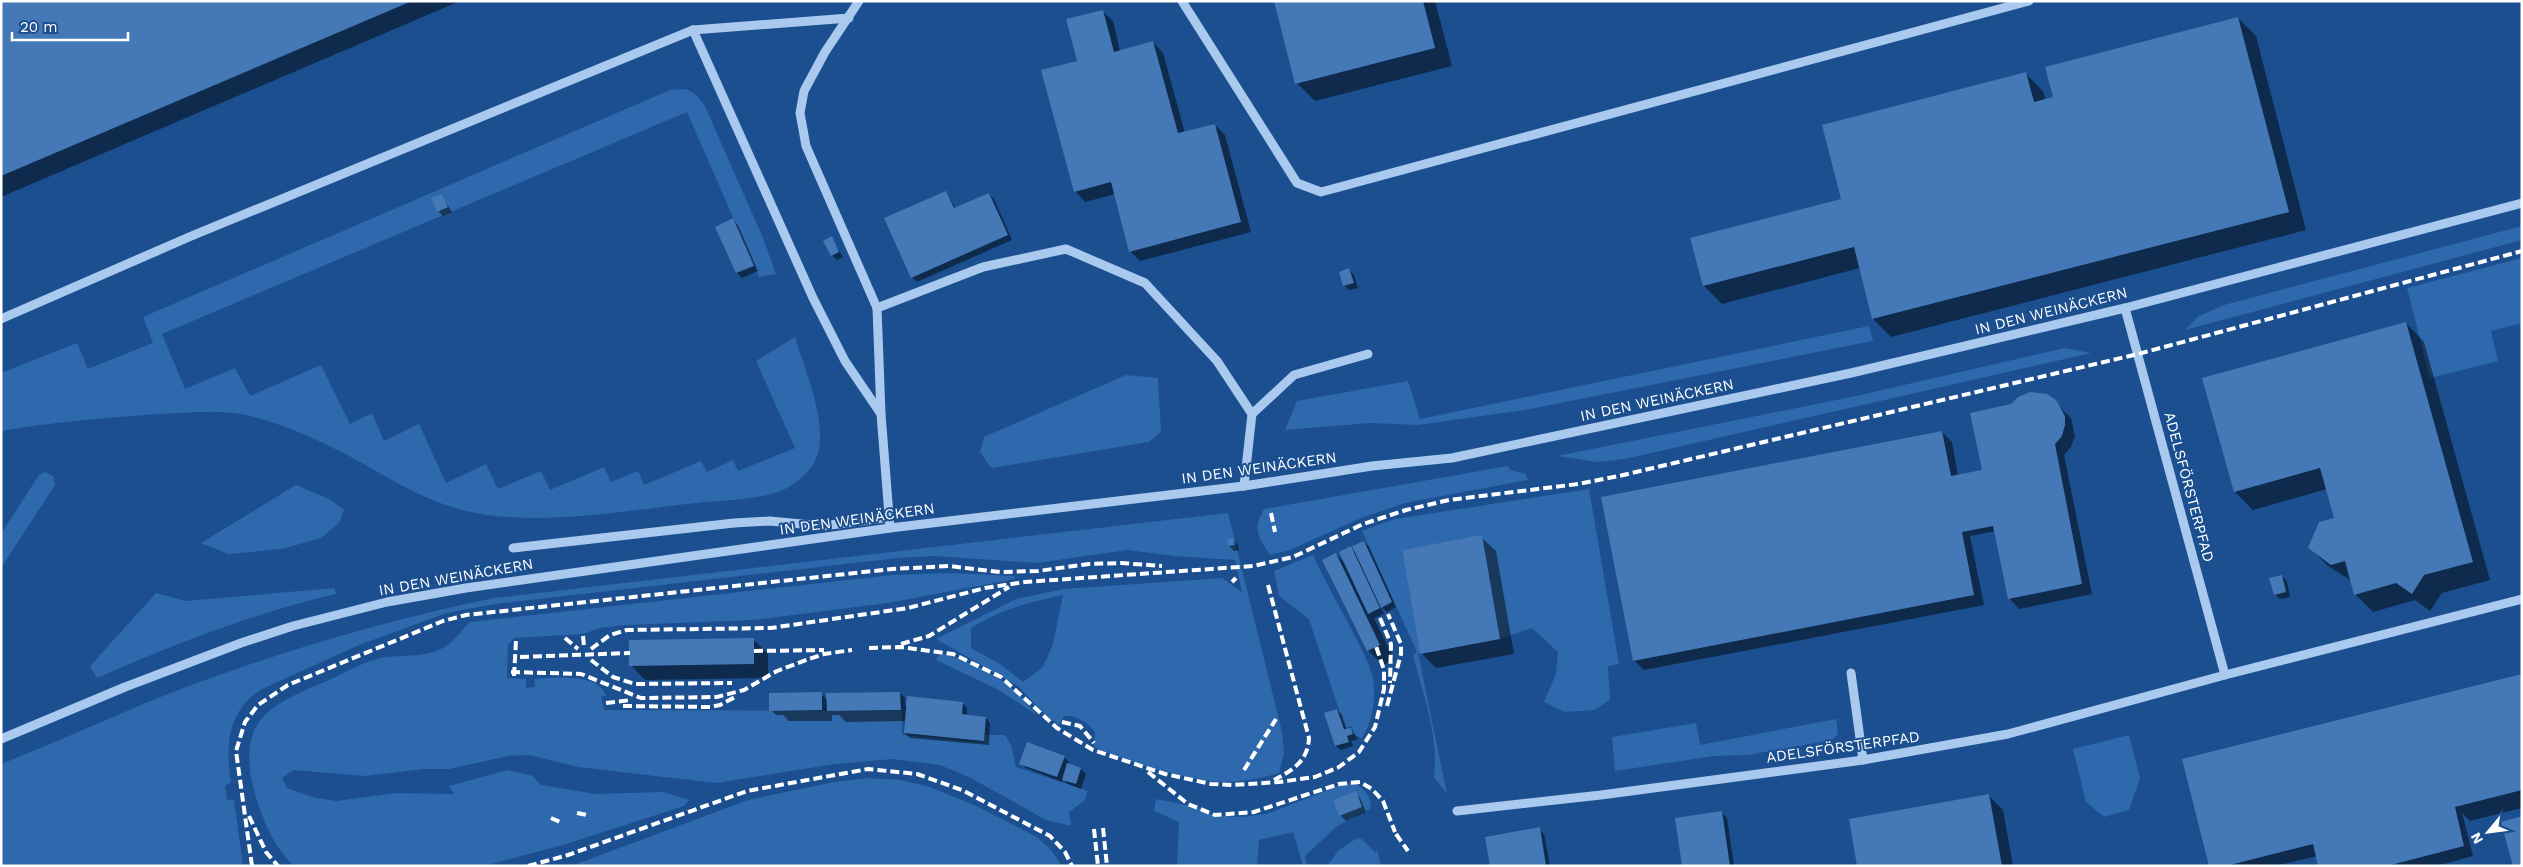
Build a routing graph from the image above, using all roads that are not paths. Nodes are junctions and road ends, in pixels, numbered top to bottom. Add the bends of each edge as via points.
1 (859, 1) edge
2 (1182, 1) edge
3 (2030, 1) edge
4 (849, 18) junction
5 (693, 30) junction
6 (2522, 203) edge
7 (877, 308) junction
8 (2125, 308) junction
9 (1, 319) edge
10 (1368, 354) dead end
11 (881, 414) junction
12 (1252, 414) junction
13 (1244, 486) junction
14 (890, 517) junction
15 (890, 528) junction
16 (513, 548) dead end
17 (2522, 599) edge
18 (1850, 673) dead end
19 (2225, 675) junction
20 (1, 739) edge
21 (1862, 760) junction
22 (1457, 811) dead end

1 - 4 street
2 - 3 street via 1297,183 1321,192
4 - 5 street
4 - 7 street via 825,52 804,91 800,113 806,146
5 - 9 street via 189,237
5 - 11 street via 813,298 845,360
6 - 8 street, IN DEN WEINÄCKERN
7 - 11 street
7 - 12 street via 984,267 1066,249 1146,283 1216,361
8 - 13 street, IN DEN WEINÄCKERN via 1851,373 1452,458 1372,466
8 - 19 street, ADELSFÖRSTERPFAD
10 - 12 street via 1294,375
11 - 14 street
12 - 13 street
13 - 15 street, IN DEN WEINÄCKERN
14 - 15 street
14 - 16 street via 823,526 770,521 734,523
15 - 20 street, IN DEN WEINÄCKERN via 387,602 241,643
17 - 19 street, ADELSFÖRSTERPFAD
18 - 21 street
19 - 21 street, ADELSFÖRSTERPFAD via 2008,734
21 - 22 street, ADELSFÖRSTERPFAD

